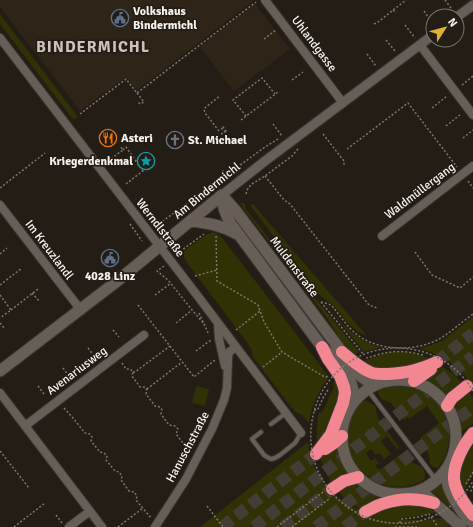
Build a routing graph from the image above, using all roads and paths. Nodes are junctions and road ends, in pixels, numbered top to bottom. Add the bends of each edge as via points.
1 (406, 0) edge
2 (445, 0) edge
3 (261, 1) edge
4 (451, 8) dead end
5 (393, 10) junction
6 (396, 13) dead end
7 (374, 24) dead end
8 (405, 26) dead end
9 (277, 28) dead end
10 (0, 38) edge
11 (264, 39) dead end
12 (425, 39) edge
13 (386, 40) dead end
14 (418, 43) junction
15 (395, 51) dead end
16 (368, 54) dead end
17 (376, 66) dead end
18 (303, 72) dead end
19 (473, 76) edge
20 (292, 80) dead end
21 (459, 87) dead end
22 (278, 92) dead end
23 (137, 93) junction
24 (275, 94) junction
25 (450, 94) dead end
26 (220, 96) dead end
27 (138, 102) dead end
28 (343, 103) junction
29 (432, 108) dead end
30 (464, 112) dead end
31 (80, 114) dead end
32 (473, 115) edge
33 (246, 116) junction
34 (241, 120) dead end
35 (273, 124) dead end
36 (446, 126) dead end
37 (227, 130) dead end
38 (473, 130) edge
39 (219, 131) dead end
40 (221, 134) dead end
41 (323, 134) dead end
42 (462, 138) dead end
43 (120, 146) dead end
44 (347, 149) dead end
45 (123, 150) junction
46 (45, 153) dead end
47 (292, 156) dead end
48 (108, 161) dead end
49 (344, 165) dead end
50 (473, 166) edge
51 (148, 167) dead end
52 (459, 170) dead end
53 (144, 171) junction
54 (222, 172) dead end
55 (230, 172) junction
56 (265, 176) junction
57 (466, 179) dead end
58 (126, 184) dead end
59 (0, 188) edge
60 (473, 188) edge
61 (246, 194) dead end
62 (222, 195) junction
63 (189, 197) dead end
64 (191, 201) junction
65 (0, 205) edge
66 (190, 221) junction
67 (155, 228) dead end
68 (207, 232) dead end
69 (238, 234) junction
70 (216, 236) dead end
71 (382, 236) dead end
72 (159, 246) junction
73 (8, 248) dead end
74 (416, 252) dead end
75 (0, 254) edge
76 (179, 255) dead end
77 (164, 266) dead end
78 (22, 268) dead end
79 (217, 270) junction
80 (195, 276) dead end
81 (473, 277) edge
82 (171, 283) junction
83 (0, 285) edge
84 (38, 289) dead end
85 (32, 293) junction
86 (0, 295) edge
87 (154, 295) dead end
88 (40, 302) dead end
89 (138, 305) dead end
90 (377, 308) dead end
91 (80, 309) junction
92 (11, 310) junction
93 (192, 310) junction
94 (260, 311) junction
95 (473, 314) edge
96 (0, 318) edge
97 (0, 322) edge
98 (176, 323) dead end
99 (218, 323) junction
100 (5, 329) dead end
101 (113, 330) dead end
102 (236, 330) dead end
103 (144, 335) dead end
104 (119, 337) dead end
105 (211, 340) junction
106 (213, 344) dead end
107 (170, 346) junction
108 (322, 346) junction
109 (236, 347) junction
110 (88, 348) dead end
111 (196, 351) dead end
112 (282, 352) junction
113 (342, 352) junction
114 (427, 353) junction
115 (94, 356) dead end
116 (116, 356) junction
117 (217, 359) dead end
118 (182, 362) junction
119 (62, 368) dead end
120 (260, 369) dead end
121 (0, 371) edge
122 (133, 372) junction
123 (227, 373) junction
124 (330, 375) dead end
125 (69, 376) dead end
126 (414, 381) junction
127 (38, 386) dead end
128 (371, 387) junction
129 (329, 388) dead end
130 (470, 388) edge
131 (147, 390) junction
132 (0, 393) edge
133 (44, 394) dead end
134 (57, 401) junction
135 (353, 402) junction
136 (447, 406) junction
137 (314, 410) junction
138 (286, 413) junction
139 (271, 424) dead end
140 (25, 426) junction
141 (473, 428) edge
142 (261, 432) dead end
143 (301, 433) joint
144 (473, 433) edge
145 (342, 436) junction
146 (455, 448) junction
147 (193, 450) dead end
148 (0, 451) edge
149 (445, 471) junction
150 (473, 472) edge
151 (358, 477) junction
152 (436, 480) junction
153 (473, 481) edge
154 (466, 486) dead end
155 (473, 486) edge
156 (29, 488) dead end
157 (331, 490) junction
158 (420, 490) junction
159 (387, 492) junction
160 (473, 493) edge
161 (45, 502) dead end
162 (434, 503) junction
163 (207, 506) dead end
164 (143, 508) junction
165 (90, 511) junction
166 (56, 515) dead end
167 (473, 515) edge
168 (153, 521) edge
169 (400, 523) junction
170 (473, 523) edge
171 (66, 526) edge
172 (14, 527) edge
173 (102, 527) edge
174 (118, 527) edge
175 (223, 527) edge
176 (276, 527) edge
177 (292, 527) edge
178 (394, 527) edge
179 (417, 527) edge
180 (438, 527) edge
181 (461, 527) edge

1 - 5 path
2 - 4 path
3 - 23 path
3 - 28 street, Uhlandgasse
5 - 6 path
5 - 7 path
8 - 14 path
9 - 11 path
10 - 72 street, Werndlstraße
12 - 14 street, Am Bindermichl
13 - 15 path
14 - 28 street, Am Bindermichl
14 - 32 street
16 - 17 path
18 - 20 path
19 - 21 path
22 - 24 path
23 - 27 path via 144,102
23 - 31 path via 126,79
24 - 33 path
24 - 33 path via 262,78 233,100
25 - 29 path
26 - 39 path via 204,109
28 - 62 street, Am Bindermichl
30 - 36 path
33 - 34 path
35 - 55 path via 282,136
37 - 40 path via 221,128 225,132
38 - 42 path
41 - 49 path via 344,161
43 - 45 path
44 - 52 path via 408,103
45 - 48 path
45 - 53 path via 126,147
46 - 59 path
47 - 56 path
50 - 71 street, Waldmüllergang
51 - 53 path
53 - 58 path
54 - 55 path
55 - 64 path
56 - 61 path via 252,184
56 - 90 path via 369,305
57 - 60 path
62 - 66 main road, Am Bindermichl
62 - 69 main road via 224,212
62 - 113 main road, Muldenstraße
63 - 64 path
64 - 67 path
65 - 91 street, Im Kreuzlandl
66 - 69 main road via 221,226
66 - 72 main road, Am Bindermichl
68 - 76 path
69 - 108 main road
70 - 79 path
72 - 91 main road, Am Bindermichl
72 - 99 street, Werndlstraße
73 - 75 path
74 - 81 path via 432,274 460,288
77 - 82 path via 157,271
78 - 83 path
79 - 80 path
79 - 94 path via 218,281 258,305
82 - 87 path
82 - 93 path
84 - 85 path
85 - 88 path
85 - 92 path
86 - 92 path
89 - 107 path
91 - 121 main road, Am Bindermichl
92 - 96 path
93 - 98 path
93 - 105 path via 205,324
94 - 102 path
94 - 112 path
95 - 114 path via 440,338 403,348 364,339 333,307 321,302 367,358 394,352 424,355
97 - 100 path
99 - 109 street, Werndlstraße
99 - 123 street, Hanuschstraße
101 - 104 path
103 - 116 street, Avenariusweg
105 - 106 path
105 - 111 path
107 - 118 path
107 - 122 path
108 - 135 main road via 332,355 348,378 353,388
108 - 145 highway via 340,376 345,393 331,434 316,454
109 - 123 street, Hanuschstraße via 229,352
109 - 138 street, Werndlstraße
110 - 115 path
112 - 120 path
112 - 124 path via 323,376
113 - 126 highway via 365,370 376,374 412,371 437,362
113 - 128 main road, Muldenstraße via 356,374
114 - 130 path, bridge via 453,367
114 - 137 path, bridge via 408,348 391,348 359,357 344,366 330,380 320,394
116 - 122 path via 126,369
116 - 134 street, Avenariusweg
117 - 118 path via 194,377
118 - 131 path
119 - 125 path
122 - 131 path via 132,376 140,387
123 - 168 street, Hanuschstraße via 224,400 212,429 186,479
126 - 128 main road via 390,380
126 - 136 main road via 436,393
127 - 133 path
128 - 135 main road
128 - 152 lane
129 - 137 path via 318,409
130 - 136 highway via 452,398
131 - 147 path via 146,394 155,406 160,407 161,414 169,425 175,426 178,430 176,434 191,454
132 - 140 street
134 - 140 street, Avenariusweg
134 - 164 path via 85,433 90,434 91,441 107,456 106,460 115,472 120,472 121,480 129,491 134,492 136,500
135 - 145 main road via 344,421
136 - 146 main road via 455,426
137 - 157 path, bridge via 310,430 314,461
138 - 139 lane
138 - 143 street, Werndlstraße
140 - 165 street
141 - 146 highway via 462,436
142 - 143 lane via 252,439 264,455 271,459 295,444
144 - 167 highway via 461,450 454,480 460,496
145 - 151 main road via 346,458
146 - 149 main road
148 - 156 path
149 - 152 main road
149 - 170 main road via 452,494
150 - 154 path
151 - 157 highway via 344,481
151 - 159 main road via 371,487
152 - 158 main road
153 - 169 path, bridge via 458,500 445,510 419,521
155 - 160 path
157 - 169 path, bridge via 347,507 362,515 379,521
157 - 176 path
157 - 177 path
158 - 159 main road via 394,494
158 - 162 main road
159 - 162 highway via 365,512 384,503 399,501 424,500
161 - 172 path
162 - 181 main road
163 - 175 path
164 - 168 path
164 - 174 path
165 - 171 street
165 - 173 street
166 - 171 path
169 - 180 path via 402,519 429,514
178 - 179 path

